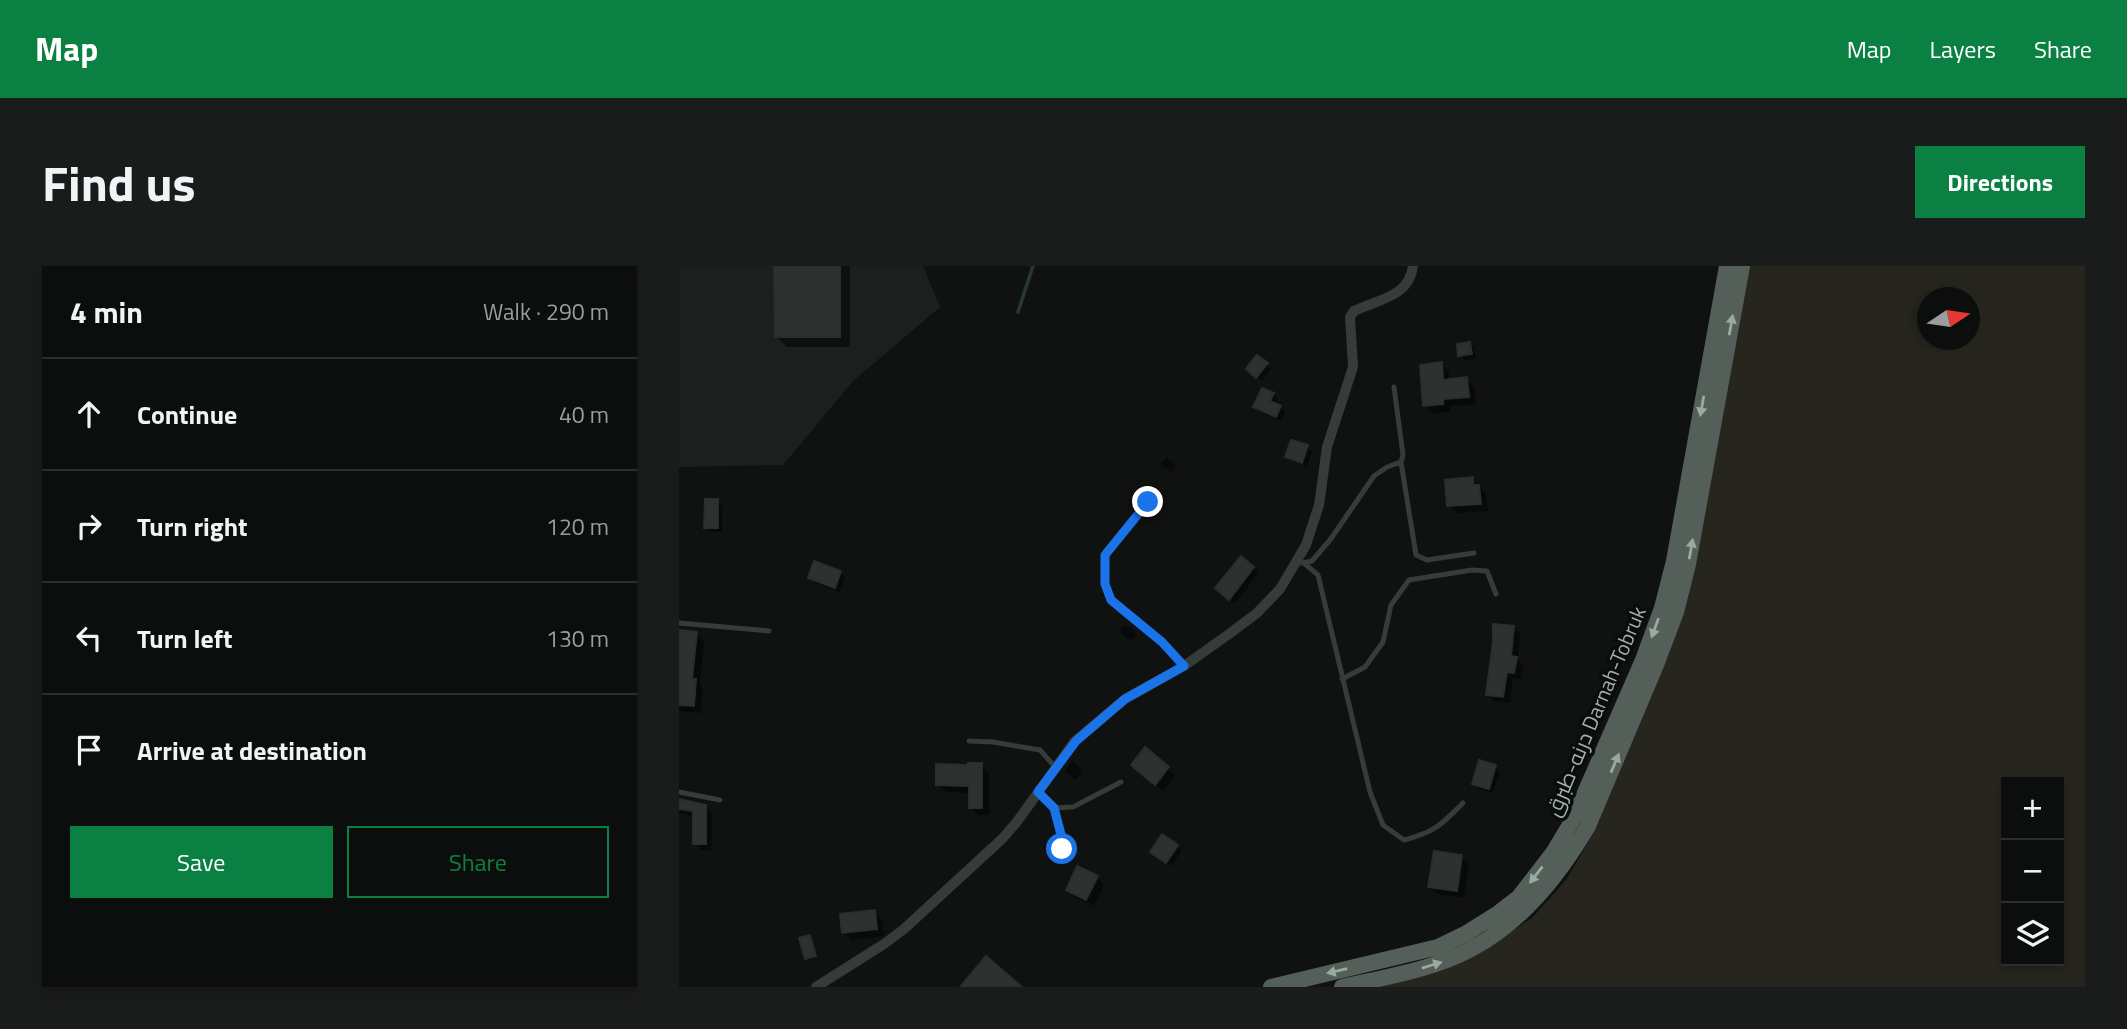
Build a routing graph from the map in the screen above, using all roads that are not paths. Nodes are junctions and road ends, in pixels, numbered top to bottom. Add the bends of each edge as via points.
1 (1413, 266) edge
2 (1727, 266) edge
3 (1742, 266) edge
4 (1394, 387) dead end
5 (1401, 462) junction
6 (1148, 502) dead end
7 (1475, 553) dead end
8 (1300, 564) junction
9 (1496, 594) dead end
10 (679, 623) edge
11 (769, 631) dead end
12 (1184, 666) junction
13 (1342, 678) junction
14 (969, 741) dead end
15 (1056, 768) junction
16 (1121, 782) dead end
17 (679, 792) edge
18 (1038, 792) junction
19 (720, 800) dead end
20 (1463, 803) dead end
21 (1054, 808) junction
22 (1062, 849) dead end
23 (816, 987) edge
24 (1271, 987) edge
25 (1342, 987) edge

1 - 8 street via 1401,291 1354,311 1350,317 1353,367 1327,447 1319,505
2 -> 24 highway, درنه-طبرق Darnah-Tobruk via 1663,608 1564,837 1519,897 1465,934 1438,947
25 -> 3 highway, درنه-طبرق Darnah-Tobruk via 1404,973 1471,949 1527,908 1588,826 1676,612
4 - 5 lane
5 - 7 lane via 1416,555 1427,560
5 - 8 lane via 1374,476 1330,540 1312,561
6 - 12 lane via 1105,555 1105,584 1111,600
8 - 12 street via 1257,613
8 - 13 lane via 1318,575
9 - 13 lane via 1486,572 1409,580 1391,605 1383,642 1365,667
10 - 11 lane
12 - 15 street via 1125,699 1076,741
13 - 20 lane via 1370,793 1383,825 1404,840 1426,834
14 - 15 lane via 1040,750
15 - 18 street
16 - 21 lane via 1073,807
17 - 19 lane
18 - 21 lane
18 - 23 street via 1002,839 923,913
21 - 22 lane

